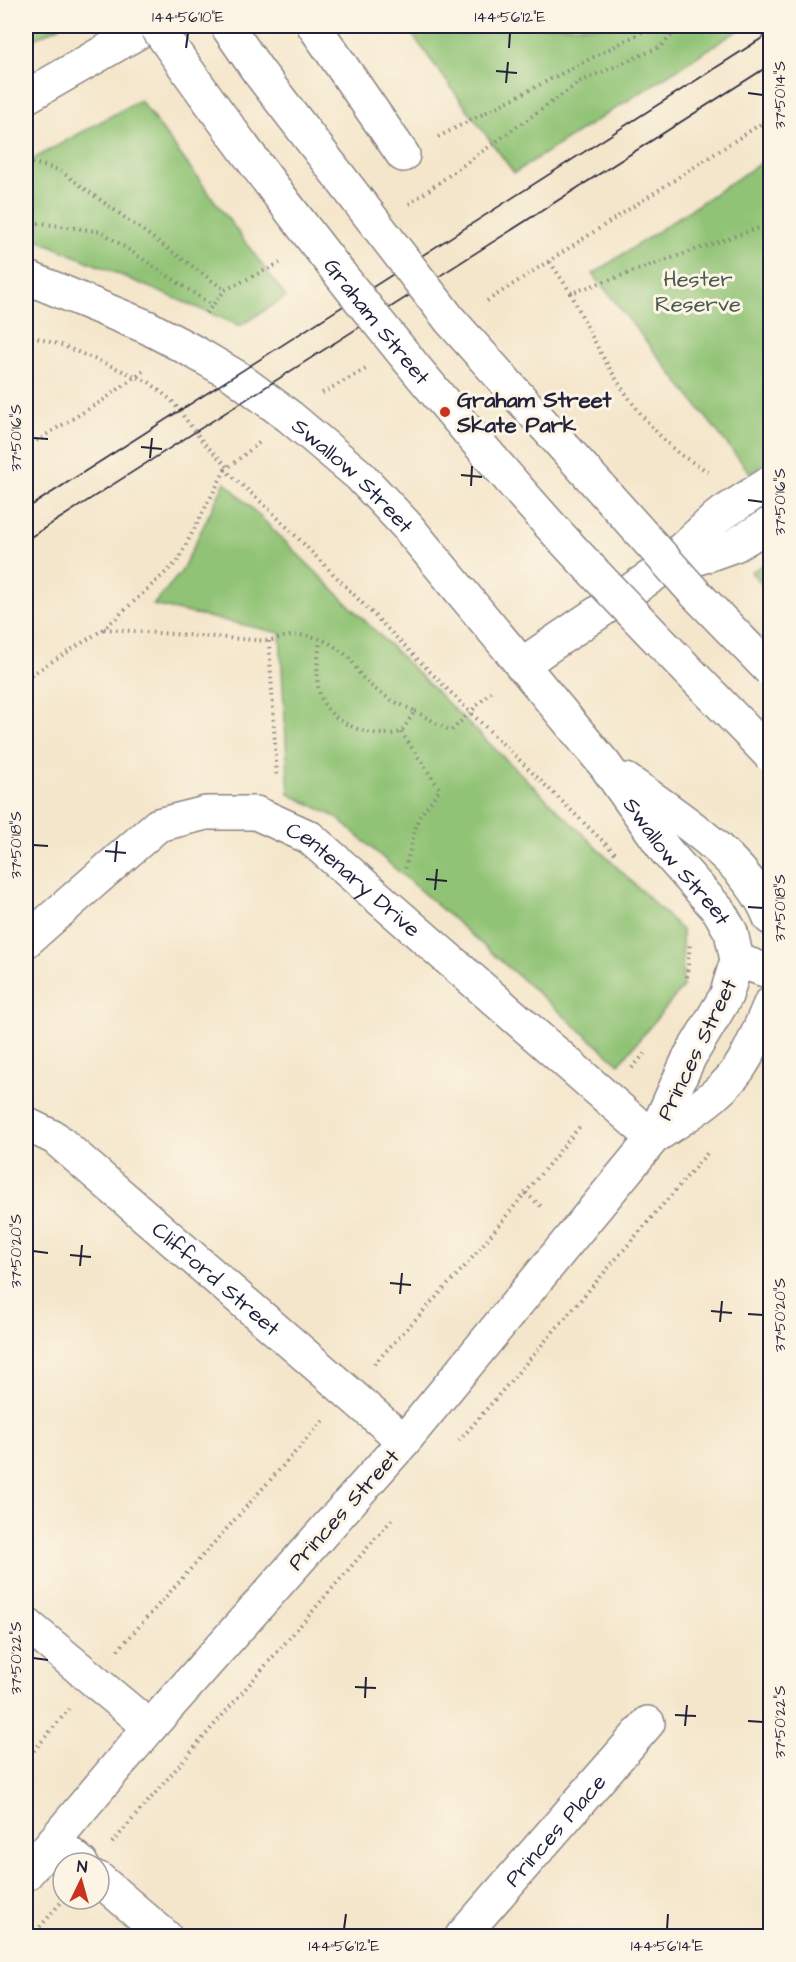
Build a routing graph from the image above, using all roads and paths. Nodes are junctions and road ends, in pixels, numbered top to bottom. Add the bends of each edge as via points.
1 (149, 26) edge
2 (156, 26) edge
3 (227, 26) edge
4 (314, 26) edge
5 (654, 26) edge
6 (26, 97) edge
7 (771, 118) edge
8 (403, 155) joint
9 (26, 161) edge
10 (26, 221) edge
11 (771, 224) edge
12 (26, 277) edge
13 (225, 290) dead end
14 (571, 293) junction
15 (213, 306) dead end
16 (26, 335) edge
17 (228, 467) dead end
18 (702, 481) dead end
19 (771, 483) edge
20 (717, 517) junction
21 (771, 524) edge
22 (735, 545) junction
23 (655, 573) junction
24 (104, 629) junction
25 (268, 641) junction
26 (320, 641) junction
27 (521, 665) junction
28 (771, 670) edge
29 (26, 678) edge
30 (415, 711) junction
31 (469, 711) junction
32 (401, 732) junction
33 (771, 755) edge
34 (605, 765) junction
35 (279, 823) junction
36 (622, 859) dead end
37 (394, 910) junction
38 (771, 918) edge
39 (690, 935) dead end
40 (26, 940) edge
41 (737, 960) junction
42 (771, 972) edge
43 (686, 982) dead end
44 (771, 1004) edge
45 (650, 1047) dead end
46 (605, 1098) junction
47 (26, 1124) edge
48 (653, 1138) junction
49 (347, 1394) junction
50 (404, 1441) junction
51 (26, 1624) edge
52 (91, 1678) junction
53 (648, 1723) dead end
54 (150, 1727) junction
55 (26, 1760) edge
56 (55, 1841) junction
57 (67, 1851) edge
58 (26, 1874) edge
59 (111, 1889) edge
60 (54, 1911) edge
61 (32, 1936) edge
62 (165, 1936) edge
63 (462, 1936) edge

1 - 6 street
2 - 33 street, Graham Street, bridge via 306,233 410,363 549,523
3 - 28 street, bridge via 450,320 694,592
4 - 8 street
5 - 8 path
7 - 14 path via 550,262
9 - 13 path via 59,170
10 - 15 path via 102,232
11 - 14 path
12 - 27 street, Swallow Street via 176,342 235,376 313,435 382,498
14 - 18 path via 593,342 631,400 677,451 711,474
16 - 17 path via 61,345 149,382 172,401
19 - 20 street
20 - 22 street
20 - 23 street
21 - 22 street
22 - 23 street
23 - 27 street
24 - 25 path
24 - 29 path
24 - 31 path via 177,562 225,470 271,511
25 - 26 path via 292,633
25 - 35 path
26 - 30 path via 348,657 364,679 390,700
26 - 32 path via 316,676 321,699 330,714 367,733
27 - 31 path
27 - 34 street, Swallow Street
30 - 31 path via 451,731
30 - 32 path
31 - 36 path
32 - 37 path via 440,789 418,819
34 - 38 street, Swallow Street via 734,863 752,883
34 - 41 street, Swallow Street via 666,851 727,922
35 - 37 street, Centenary Drive via 309,837
35 - 40 street, Centenary Drive via 256,813 206,813 158,825
37 - 46 street, Centenary Drive
39 - 43 path
41 - 42 street
41 - 48 street, Princes Street via 723,1003 688,1058
44 - 48 street, Princes Street via 745,1060 734,1073 710,1098
45 - 46 path
46 - 48 street, Centenary Drive
46 - 49 path via 467,1264
47 - 49 street, Clifford Street via 55,1138
48 - 50 street, Princes Street
49 - 50 street, Clifford Street
49 - 52 path
50 - 54 street, Princes Street
51 - 52 street
52 - 54 street
52 - 55 path
53 - 63 street, Princes Place
54 - 56 street, Princes Street
56 - 57 street
56 - 58 street, Princes Street
59 - 62 street
60 - 61 path

